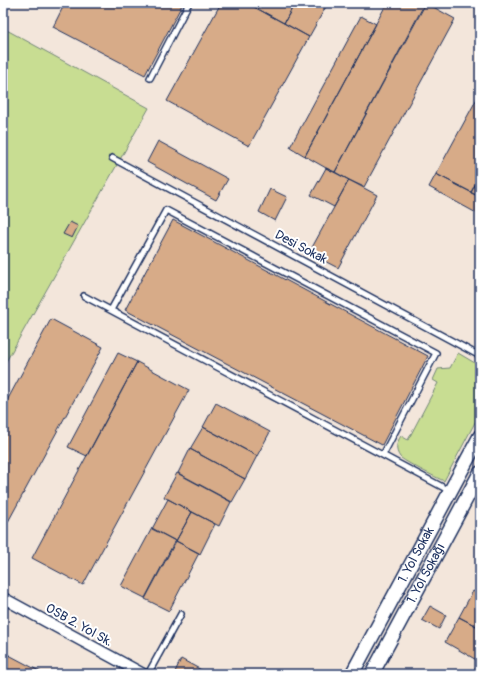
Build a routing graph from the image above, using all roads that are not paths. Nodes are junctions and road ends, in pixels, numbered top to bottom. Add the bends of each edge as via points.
1 (190, 3) edge
2 (150, 78) dead end
3 (112, 158) dead end
4 (84, 296) dead end
5 (111, 310) junction
6 (480, 356) edge
7 (480, 436) edge
8 (383, 455) junction
9 (480, 473) edge
10 (451, 491) junction
11 (3, 598) edge
12 (181, 614) dead end
13 (142, 674) edge
14 (148, 674) edge
15 (352, 674) edge
16 (372, 674) edge

1 - 2 lane
3 - 6 lane, Desi Sokak
4 - 5 lane
5 - 8 lane
5 - 8 lane via 166,210 436,353
7 - 10 street, 1. Yol Sokak
8 - 10 lane
9 - 16 street, 1. Yol Sokağı
10 - 15 street, 1. Yol Sokak
11 - 13 street, OSB 2. Yol Sk.
12 - 14 lane

